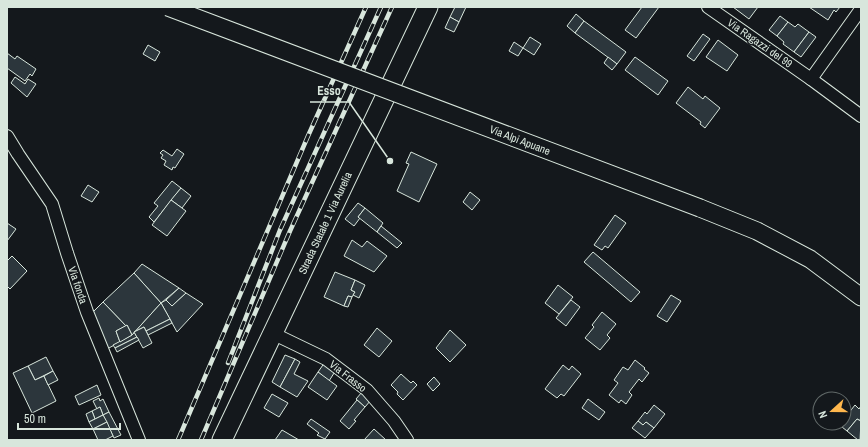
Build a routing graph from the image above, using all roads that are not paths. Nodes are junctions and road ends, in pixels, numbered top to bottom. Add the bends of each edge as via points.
1 (168, 7) edge
2 (428, 7) edge
3 (708, 7) edge
4 (861, 9) edge
5 (812, 79) junction
6 (861, 116) edge
7 (7, 136) edge
8 (861, 297) edge
9 (272, 333) junction
10 (139, 440) edge
11 (222, 440) edge
12 (407, 440) edge

1 - 8 main road, Via Alpi Apuane, bridge via 757,231 810,259
2 - 9 main road, Strada Statale 1 Via Aurelia
3 - 5 street, Via Ragazzi del 99
4 - 5 street
5 - 6 street, Via Ragazzi del 99
7 - 10 street, Via fonda via 52,204 88,312
9 - 11 main road, Strada Statale 1 Via Aurelia
9 - 12 street, Via Frasso via 326,359 367,390

